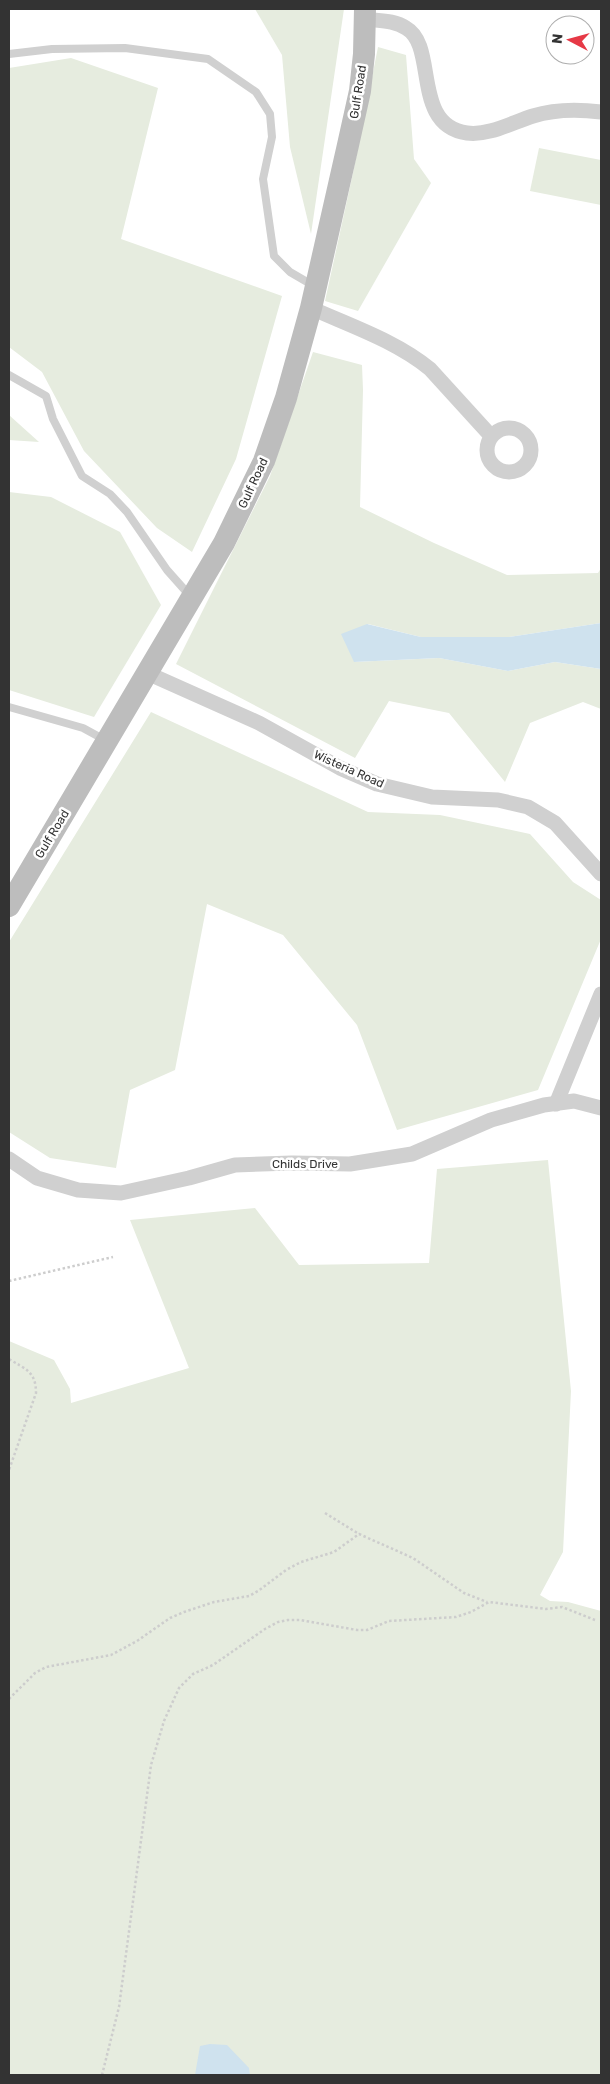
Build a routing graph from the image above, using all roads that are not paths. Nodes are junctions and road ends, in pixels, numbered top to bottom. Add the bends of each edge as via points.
1 (365, 14) edge
2 (9, 54) edge
3 (601, 112) edge
4 (313, 297) junction
5 (9, 375) edge
6 (491, 436) dead end
7 (192, 598) junction
8 (147, 673) junction
9 (9, 707) edge
10 (107, 741) junction
11 (601, 874) edge
12 (9, 906) edge
13 (601, 994) edge
14 (556, 1104) junction
15 (601, 1108) edge
16 (9, 1159) edge

1 - 3 street via 407,28 416,37 434,109 448,126 467,133 489,131 554,112 579,109
1 - 4 street, Gulf Road via 359,94
2 - 4 lane via 52,49 125,48 208,59 256,92 270,114 272,137 263,179 274,256
4 - 6 street via 420,360
4 - 7 street, Gulf Road via 286,398 264,462 224,543
5 - 7 lane via 46,396 53,419 82,476 110,494 127,512 167,570
7 - 8 street, Gulf Road
8 - 10 street, Gulf Road
8 - 11 street, Wisteria Road via 258,723 340,768 377,784 432,797 498,800 528,807 555,823
9 - 10 lane via 82,728
10 - 12 street, Gulf Road
13 - 14 street
14 - 15 street, Childs Drive via 574,1101
14 - 16 street, Childs Drive via 491,1120 412,1154 350,1164 235,1165 121,1193 78,1190 37,1178

